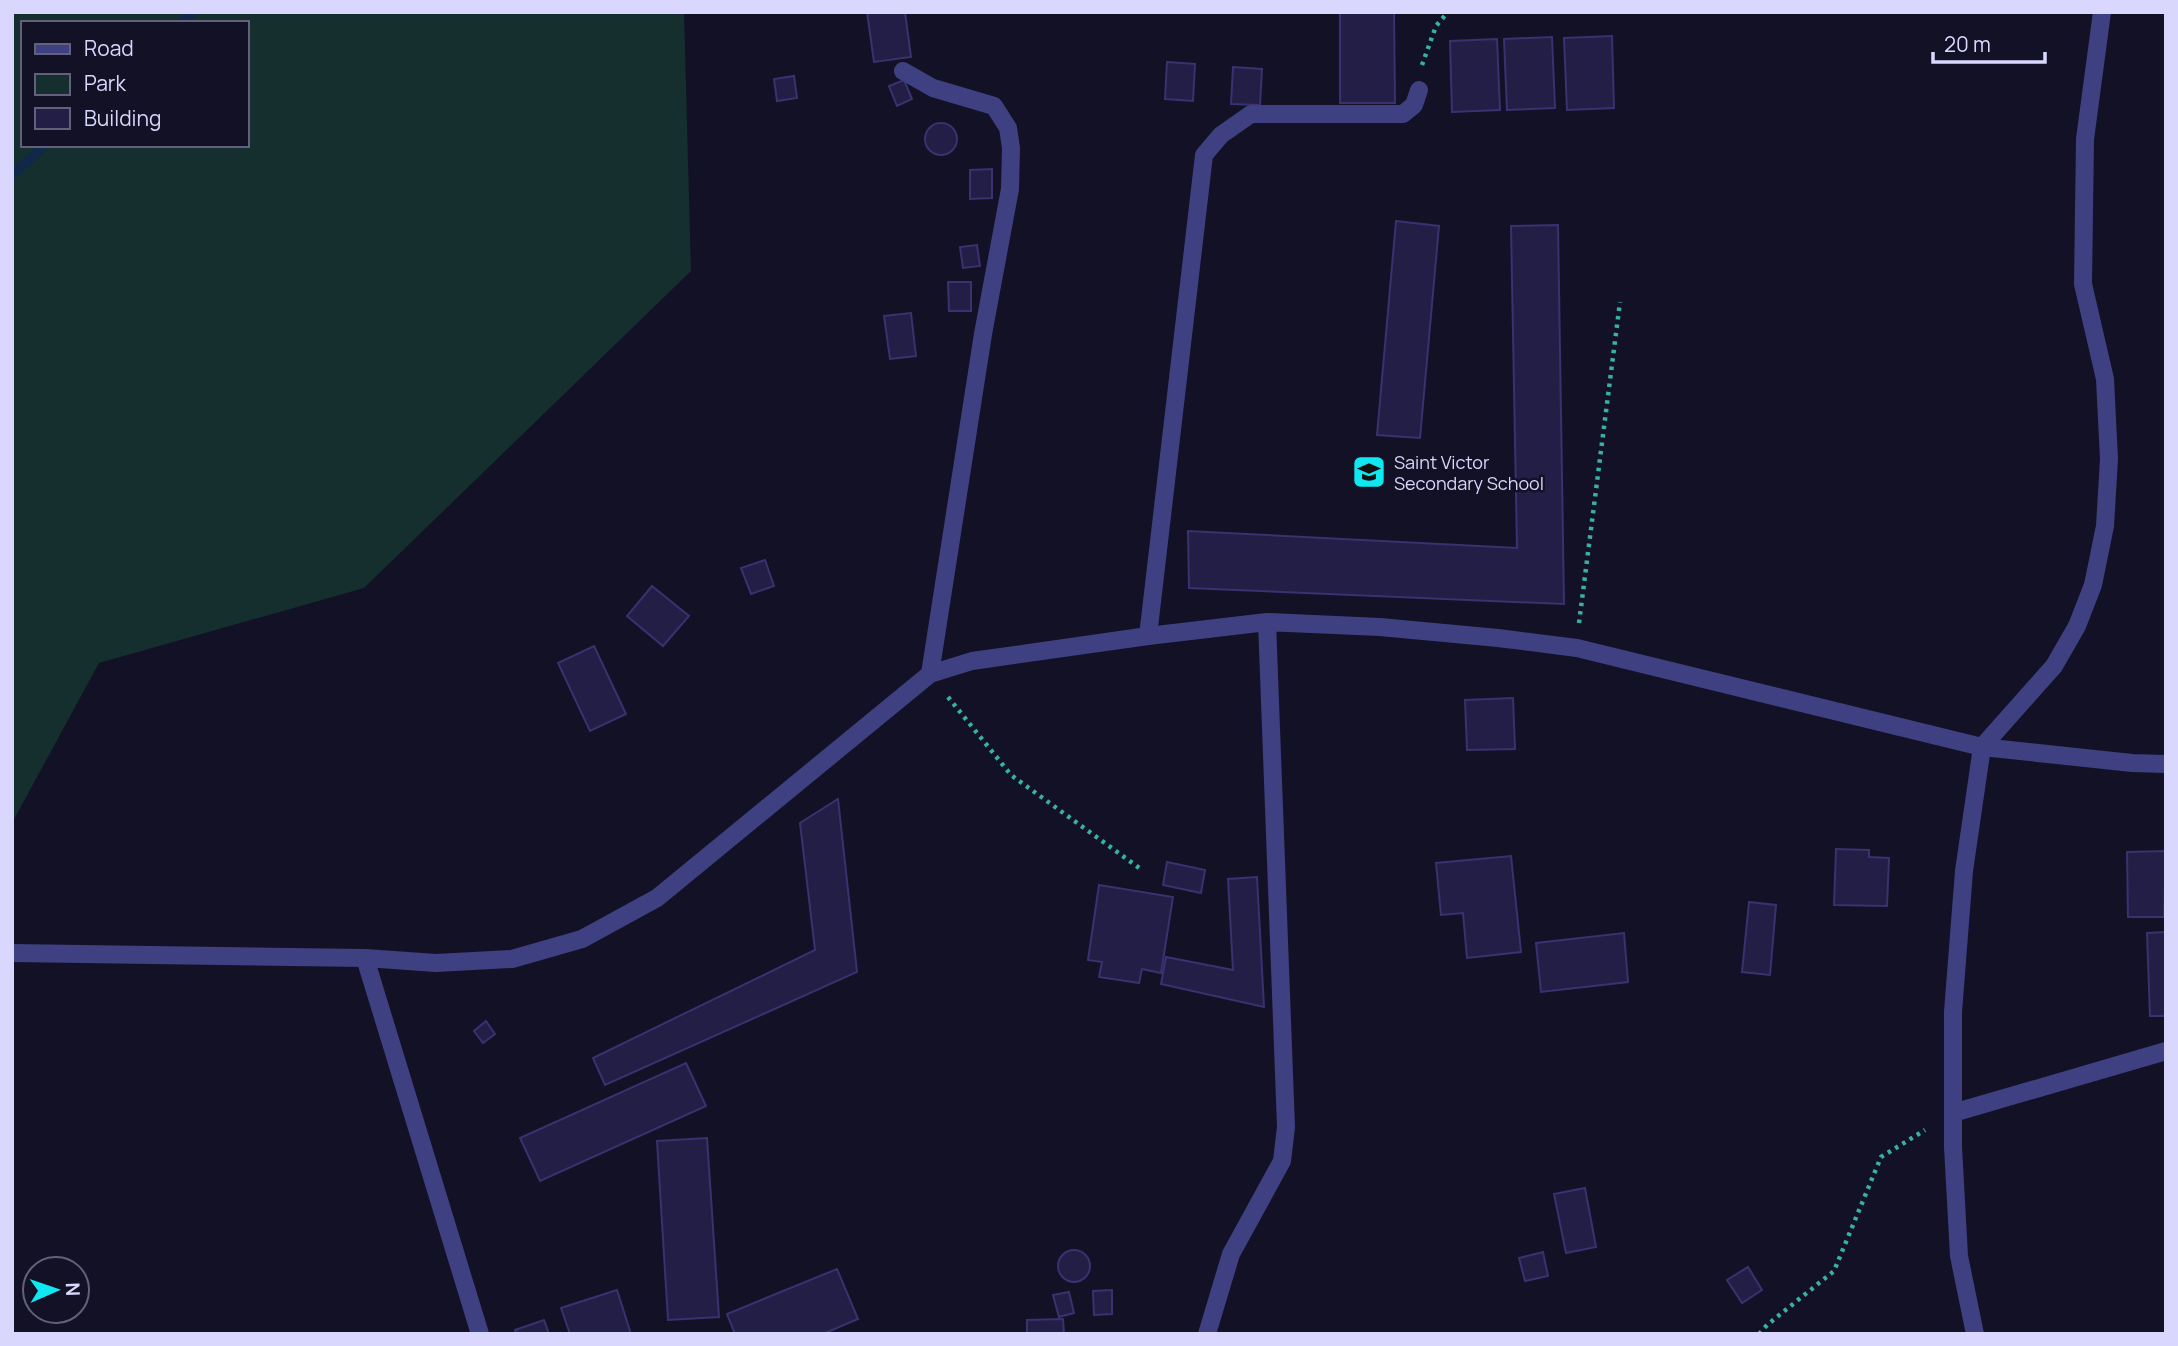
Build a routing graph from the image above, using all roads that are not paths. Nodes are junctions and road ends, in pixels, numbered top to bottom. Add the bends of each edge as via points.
1 (2102, 12) edge
2 (903, 71) dead end
3 (1419, 90) road end
4 (1267, 622) junction
5 (1149, 636) junction
6 (930, 674) junction
7 (1982, 747) junction
8 (2166, 764) edge
9 (12, 953) edge
10 (365, 958) junction
11 (2166, 1051) edge
12 (1953, 1114) junction
13 (480, 1334) edge
14 (1207, 1334) edge
15 (1975, 1334) edge

1 - 7 street via 2085,139 2083,284 2105,379 2109,459 2105,526 2093,585 2066,646 2054,666
2 - 6 street via 933,88 994,106 1008,128 1012,148 1010,189
3 - 5 street via 1414,105 1403,114 1251,114 1221,135 1204,155
4 - 5 street
4 - 7 street via 1380,627 1577,648
4 - 14 street via 1286,1127 1282,1161 1231,1254
5 - 6 street via 972,661
6 - 10 street via 657,898 582,939 512,959 436,963
7 - 8 street
7 - 12 street via 1963,884 1953,1012
9 - 10 street
10 - 13 street
11 - 12 street
12 - 15 street via 1959,1256

